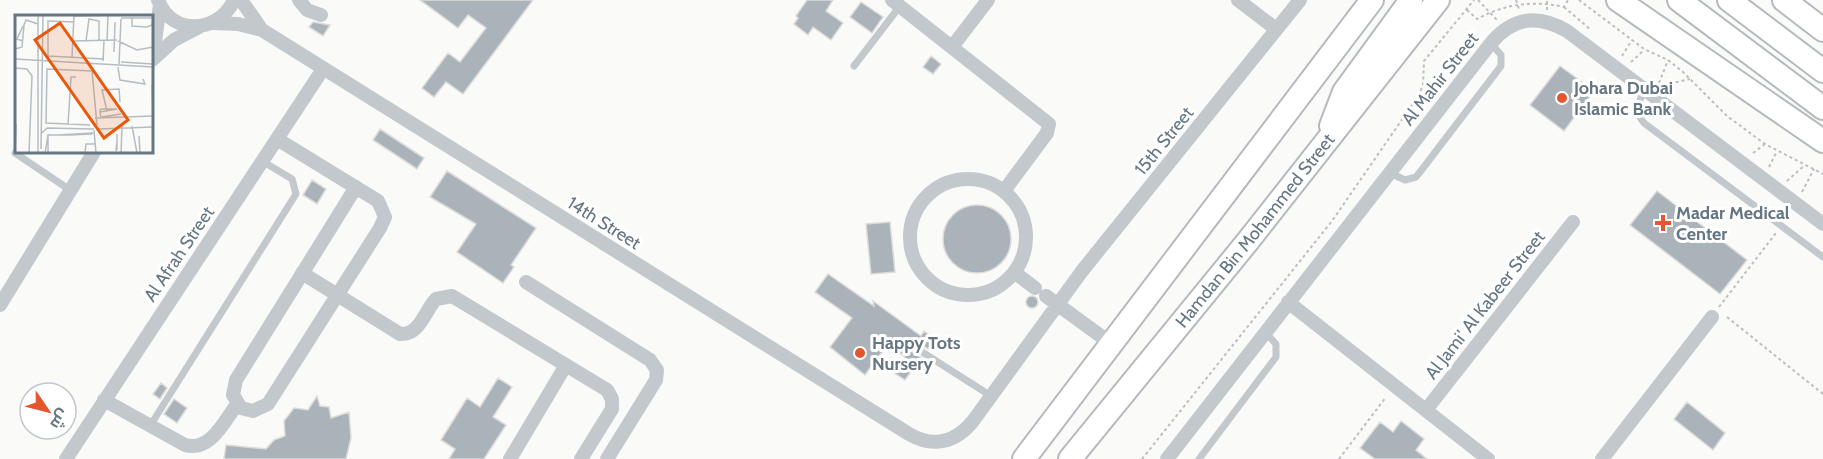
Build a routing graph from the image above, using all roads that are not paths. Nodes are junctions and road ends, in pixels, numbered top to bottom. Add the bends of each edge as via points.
1 (234, 0) edge
2 (241, 0) edge
3 (298, 0) edge
4 (988, 0) edge
5 (1238, 0) edge
6 (1300, 0) edge
7 (1372, 0) edge
8 (1411, 0) edge
9 (1438, 0) edge
10 (1618, 0) edge
11 (1679, 0) edge
12 (1730, 0) edge
13 (1784, 0) edge
14 (159, 2) edge
15 (896, 3) edge
16 (321, 15) dead end
17 (206, 25) junction
18 (1276, 29) junction
19 (262, 30) junction
20 (1823, 30) edge
21 (1491, 43) junction
22 (952, 47) junction
23 (153, 54) edge
24 (153, 58) edge
25 (854, 66) dead end
26 (323, 69) junction
27 (1823, 71) edge
28 (1645, 90) junction
29 (1823, 108) edge
30 (277, 139) junction
31 (1329, 139) junction
32 (1823, 141) edge
33 (15, 153) dead end
34 (93, 153) edge
35 (262, 161) junction
36 (1390, 173) junction
37 (356, 187) junction
38 (70, 190) junction
39 (1004, 192) junction
40 (1573, 222) dead end
41 (1823, 224) edge
42 (1823, 258) edge
43 (1014, 272) junction
44 (302, 273) junction
45 (526, 282) dead end
46 (338, 296) junction
47 (1288, 302) junction
48 (1057, 304) junction
49 (0, 305) edge
50 (1715, 313) road end
51 (1265, 332) junction
52 (908, 342) dead end
53 (1113, 345) junction
54 (566, 365) junction
55 (991, 396) junction
56 (104, 400) junction
57 (237, 404) junction
58 (1426, 410) junction
59 (150, 426) junction
60 (930, 442) joint
61 (66, 459) edge
62 (510, 459) edge
63 (581, 459) edge
64 (607, 459) edge
65 (1024, 459) edge
66 (1070, 459) edge
67 (1167, 459) edge
68 (1199, 459) edge
69 (1488, 459) edge
70 (1602, 459) edge

1 - 17 street via 222,17
2 - 19 street, 14th Street
3 - 16 street via 307,10
4 - 22 street
5 - 18 street
6 - 18 street, 15th Street
7 - 53 main road
8 - 31 main road via 1344,92 1335,110
9 - 31 main road, Hamdan Bin Mohammed Street
10 - 32 main road
11 - 29 main road
12 - 27 main road
13 - 20 main road
14 - 17 street, 14th Street via 177,22
14 - 23 street
15 - 22 street
15 - 25 lane
17 - 19 street, 14th Street via 238,24
17 - 24 street via 174,40
18 - 48 street, 15th Street
19 - 26 street, 14th Street
21 - 28 street, Al Mahir Street via 1505,28 1522,21 1558,26
21 - 36 street, Al Mahir Street
21 - 36 lane via 1501,55 1502,66 1420,172 1405,180
22 - 39 street via 1049,124 1047,133
26 - 30 street, Al Afrah Street
26 - 60 street, 14th Street via 909,434
28 - 41 street, Al Mahir Street
28 - 42 lane via 1637,112 1644,123
30 - 35 street, Al Afrah Street
30 - 37 street
31 - 66 main road, Hamdan Bin Mohammed Street
33 - 38 lane
34 - 38 street
35 - 56 street, Al Afrah Street
35 - 59 lane via 292,179 296,194
36 - 47 street, Al Mahir Street
37 - 44 street
37 - 46 street via 378,201 385,217
38 - 49 street
39 - 43 street via 1018,208 1025,230 1023,252
39 - 43 street via 973,179 940,186 916,211 910,244 924,275 952,292 986,291
40 - 58 street, Al Jami' Al Kabeer Street
43 - 48 street
44 - 46 street
44 - 57 street via 236,380 232,391
45 - 64 street via 656,366 656,380
46 - 54 street via 404,334 416,328 436,299 452,296
46 - 57 street via 268,404 253,411
47 - 51 street, Al Mahir Street
47 - 58 street
48 - 53 street
48 - 55 street, 15th Street
50 - 70 street
51 - 67 street, Al Mahir Street
51 - 68 lane via 1276,344 1276,357
52 - 55 lane
53 - 65 main road
54 - 62 street
54 - 63 street via 608,390 612,399 609,413
55 - 60 street, 15th Street via 965,431 954,439
56 - 59 street
56 - 61 street, Al Afrah Street
57 - 59 street via 210,440 198,446 185,446
58 - 69 street

